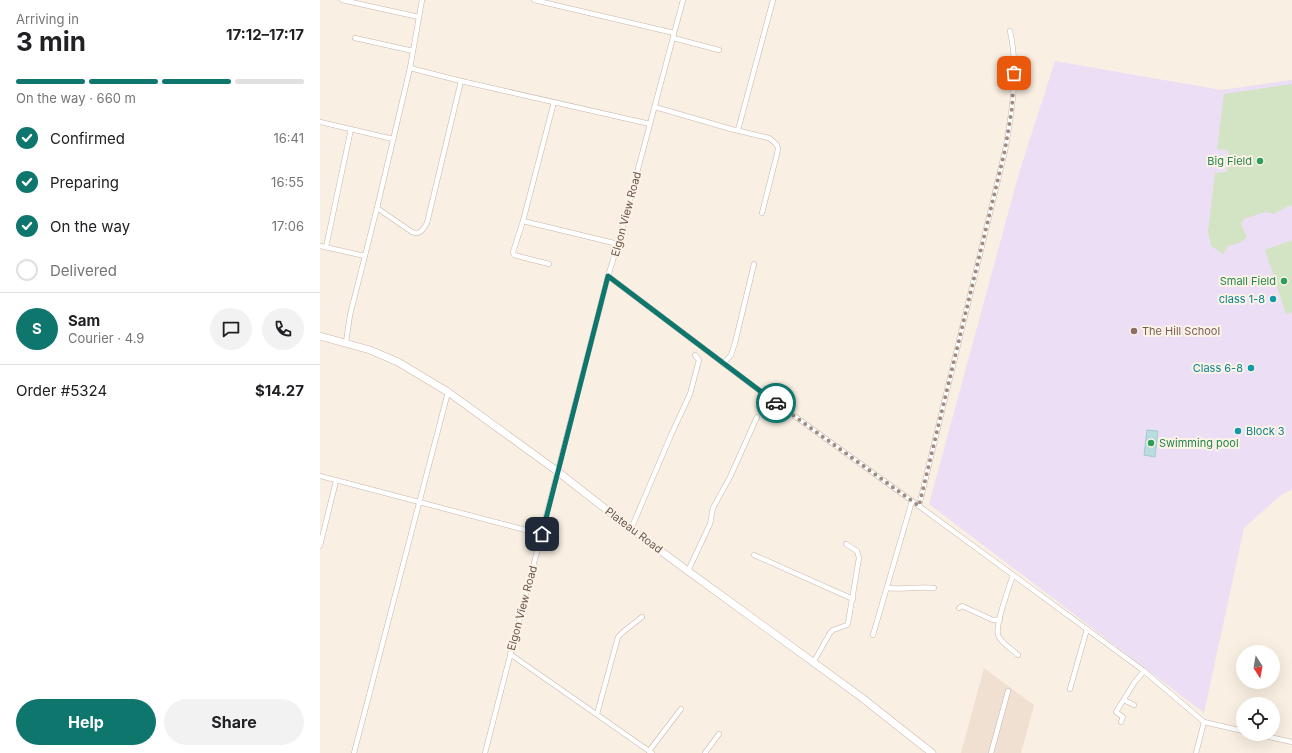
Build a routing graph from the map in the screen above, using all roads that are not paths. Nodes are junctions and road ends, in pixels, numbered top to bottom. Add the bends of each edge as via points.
1 (342, 0) edge
2 (422, 0) edge
3 (534, 0) edge
4 (683, 0) edge
5 (773, 0) edge
6 (357, 2) edge
7 (419, 17) junction
8 (1010, 31) dead end
9 (674, 35) junction
10 (356, 38) dead end
11 (718, 50) dead end
12 (413, 51) junction
13 (410, 68) junction
14 (461, 81) junction
15 (554, 102) junction
16 (655, 106) junction
17 (320, 122) edge
18 (650, 124) junction
19 (351, 129) junction
20 (738, 130) junction
21 (393, 139) junction
22 (377, 208) junction
23 (762, 213) dead end
24 (523, 221) junction
25 (618, 244) junction
26 (320, 246) edge
27 (326, 247) junction
28 (365, 256) junction
29 (548, 264) dead end
30 (754, 264) dead end
31 (608, 276) junction
32 (320, 336) edge
33 (346, 342) junction
34 (695, 355) dead end
35 (723, 364) junction
36 (448, 392) junction
37 (757, 417) dead end
38 (557, 471) junction
39 (320, 476) edge
40 (336, 481) junction
41 (912, 501) junction
42 (419, 502) junction
43 (919, 506) junction
44 (631, 529) junction
45 (542, 534) junction
46 (846, 544) dead end
47 (320, 546) edge
48 (754, 555) dead end
49 (688, 571) junction
50 (1013, 575) junction
51 (887, 588) junction
52 (934, 588) dead end
53 (853, 598) junction
54 (959, 608) dead end
55 (642, 617) dead end
56 (1000, 619) junction
57 (1087, 629) junction
58 (873, 635) dead end
59 (510, 654) junction
60 (1018, 655) dead end
61 (813, 663) junction
62 (1144, 671) junction
63 (1070, 689) dead end
64 (1008, 691) dead end
65 (1124, 700) junction
66 (1134, 705) dead end
67 (681, 709) dead end
68 (597, 714) junction
69 (1121, 722) dead end
70 (1204, 722) junction
71 (1236, 729) edge
72 (719, 734) dead end
73 (1280, 739) edge
74 (1292, 742) edge
75 (651, 752) edge
76 (354, 753) edge
77 (485, 753) edge
78 (705, 753) edge
79 (932, 753) edge
80 (992, 753) edge
81 (1196, 753) edge

1 - 6 street
2 - 7 street
3 - 9 street
4 - 9 street, Elgon View Road
5 - 20 street
6 - 7 street
7 - 12 street
8 - 43 street via 1014,73 1012,108 1005,150
9 - 11 street
9 - 16 street, Elgon View Road
10 - 12 street
12 - 13 street
13 - 14 street
13 - 21 street
14 - 15 street
14 - 22 street via 423,231 412,232
15 - 18 street
15 - 24 street
16 - 18 street, Elgon View Road
16 - 20 street
17 - 19 street
18 - 25 street, Elgon View Road
19 - 21 street
19 - 27 street
20 - 23 street via 768,138 778,149
21 - 22 street
22 - 28 street
24 - 25 street
24 - 29 street via 514,255
25 - 31 street, Elgon View Road
26 - 27 street
27 - 28 street
28 - 33 street
30 - 35 street via 735,343
31 - 35 street
31 - 38 street, Elgon View Road
32 - 33 street, Plateau Road
33 - 36 street, Plateau Road via 398,362
34 - 44 street via 699,360 690,394
35 - 41 street
36 - 38 street, Plateau Road
36 - 42 street
37 - 49 street via 713,508 710,524
38 - 44 street, Plateau Road
38 - 45 street, Elgon View Road
39 - 40 street
40 - 42 street
40 - 47 street
41 - 43 street
41 - 51 street
42 - 45 street
42 - 76 street
43 - 50 street
44 - 49 street, Plateau Road
45 - 59 street, Elgon View Road
46 - 53 street via 856,551 859,558
48 - 53 street
49 - 61 street, Plateau Road
50 - 56 street
50 - 57 street
51 - 52 street
51 - 58 street
53 - 61 street via 847,625 830,633
54 - 56 street via 962,606 993,620
55 - 68 street via 618,637
56 - 60 street via 998,636
57 - 62 street
57 - 63 street
59 - 68 street
59 - 77 street, Elgon View Road
61 - 79 street, Plateau Road via 861,696
62 - 65 street
62 - 70 street
64 - 80 street
65 - 66 street
65 - 69 street via 1116,712 1123,717
67 - 75 street
68 - 75 street
70 - 71 street
70 - 81 street
72 - 78 street
73 - 74 street

